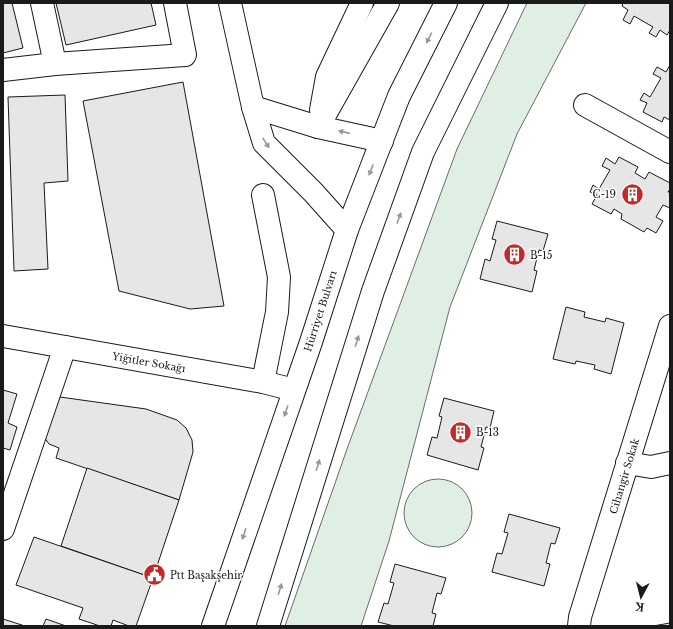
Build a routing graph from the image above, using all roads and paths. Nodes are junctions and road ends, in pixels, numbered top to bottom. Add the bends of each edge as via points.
1 (42, 3) edge
2 (175, 3) edge
3 (230, 3) edge
4 (362, 3) edge
5 (388, 3) edge
6 (446, 3) edge
7 (497, 3) edge
8 (55, 64) junction
9 (3, 70) edge
10 (585, 105) dead end
11 (253, 107) junction
12 (318, 126) junction
13 (382, 141) junction
14 (670, 152) edge
15 (263, 195) dead end
16 (347, 230) junction
17 (670, 326) edge
18 (3, 336) edge
19 (65, 347) junction
20 (263, 382) junction
21 (294, 390) junction
22 (627, 463) junction
23 (670, 463) edge
24 (3, 529) edge
25 (213, 626) edge
26 (268, 626) edge
27 (579, 626) edge

1 - 8 main road
2 - 8 main road via 185,55
3 - 11 main road
4 - 12 main road via 327,77
5 - 12 main road
6 -> 13 main road, Hürriyet Bulvarı via 399,96
26 -> 7 main road via 373,291 423,152
8 - 9 main road
10 - 14 main road
11 - 12 main road
11 -> 16 main road via 264,143
13 -> 12 main road
13 -> 16 main road, Hürriyet Bulvarı
15 - 20 main road via 279,277 277,312
16 - 21 main road, Hürriyet Bulvarı
17 - 22 main road, Cihangir Sokak
18 - 19 main road, Yiğitler Sokağı
19 - 20 main road, Yiğitler Sokağı
19 - 24 main road
20 - 21 main road, Yiğitler Sokağı
21 -> 25 main road, Hürriyet Bulvarı
22 - 23 main road via 651,467
22 - 27 main road, Cihangir Sokak

